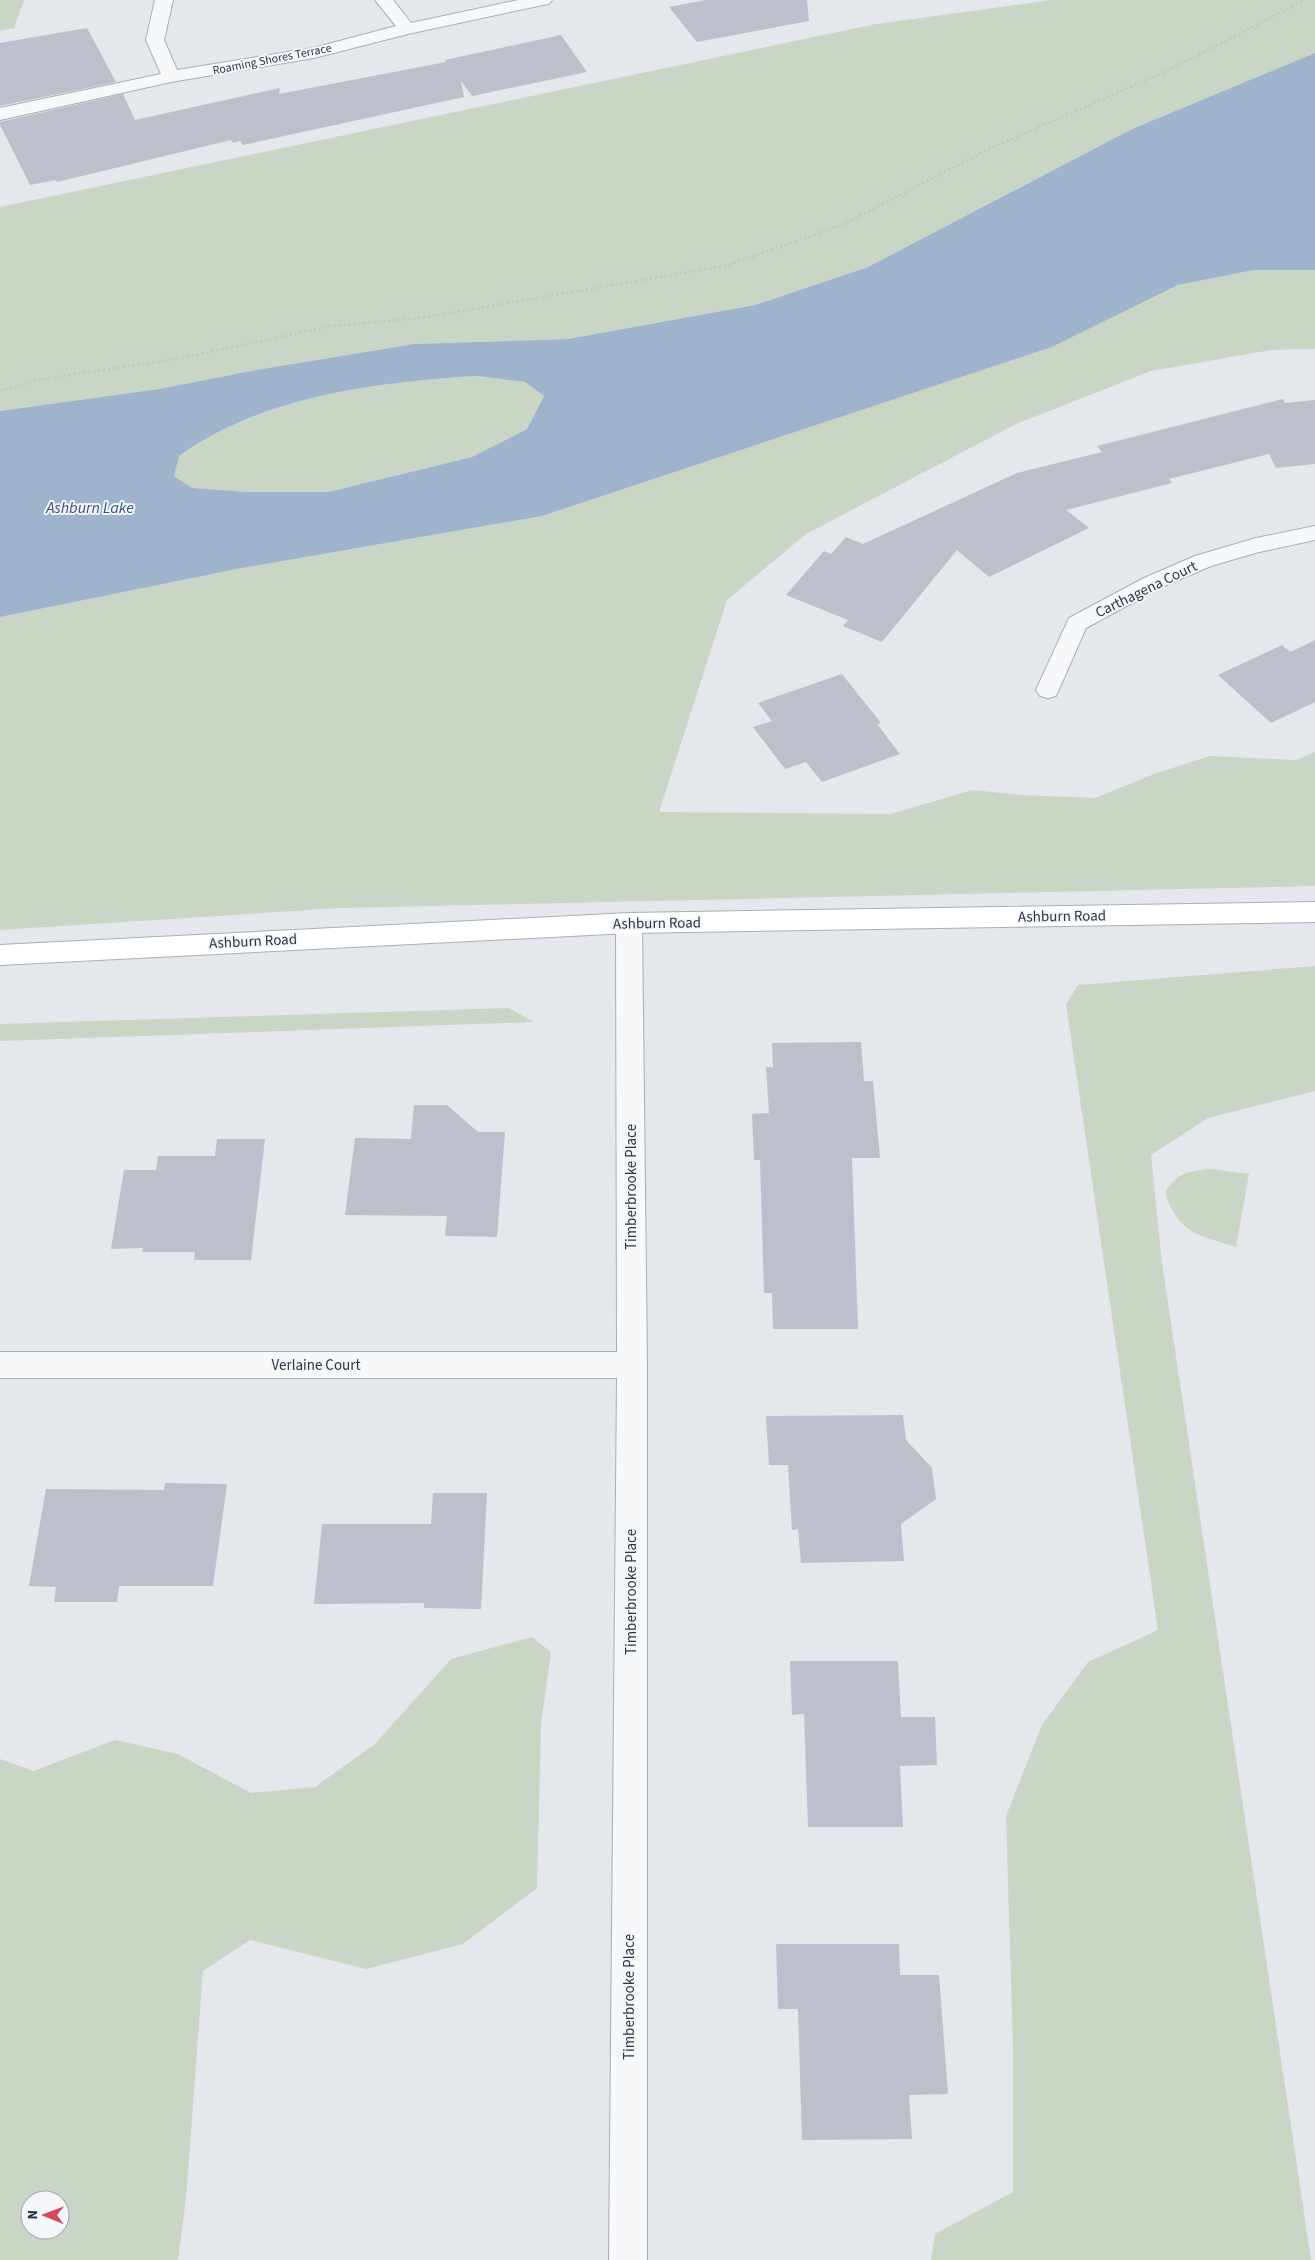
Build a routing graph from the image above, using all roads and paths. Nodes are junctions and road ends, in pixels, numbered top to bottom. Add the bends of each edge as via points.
1 (164, 0) edge
2 (384, 0) edge
3 (543, 0) edge
4 (1305, 0) edge
5 (407, 29) junction
6 (171, 77) junction
7 (0, 114) edge
8 (0, 391) edge
9 (1315, 533) edge
10 (1048, 690) dead end
11 (1315, 912) edge
12 (629, 924) junction
13 (0, 955) edge
14 (632, 1364) junction
15 (0, 1366) edge
16 (628, 2260) edge

1 - 6 street via 155,40
2 - 5 street
3 - 5 street, Roaming Shores Terrace
4 - 8 path via 1171,69 989,150 844,224 729,265 421,318 332,326 182,358 37,380
5 - 6 street, Roaming Shores Terrace via 314,53
6 - 7 street, Roaming Shores Terrace
9 - 10 street, Carthagena Court via 1256,544 1204,561 1152,583 1077,623
11 - 12 main road, Ashburn Road
12 - 13 main road, Ashburn Road
12 - 14 street, Timberbrooke Place
14 - 15 street, Verlaine Court
14 - 16 street, Timberbrooke Place

